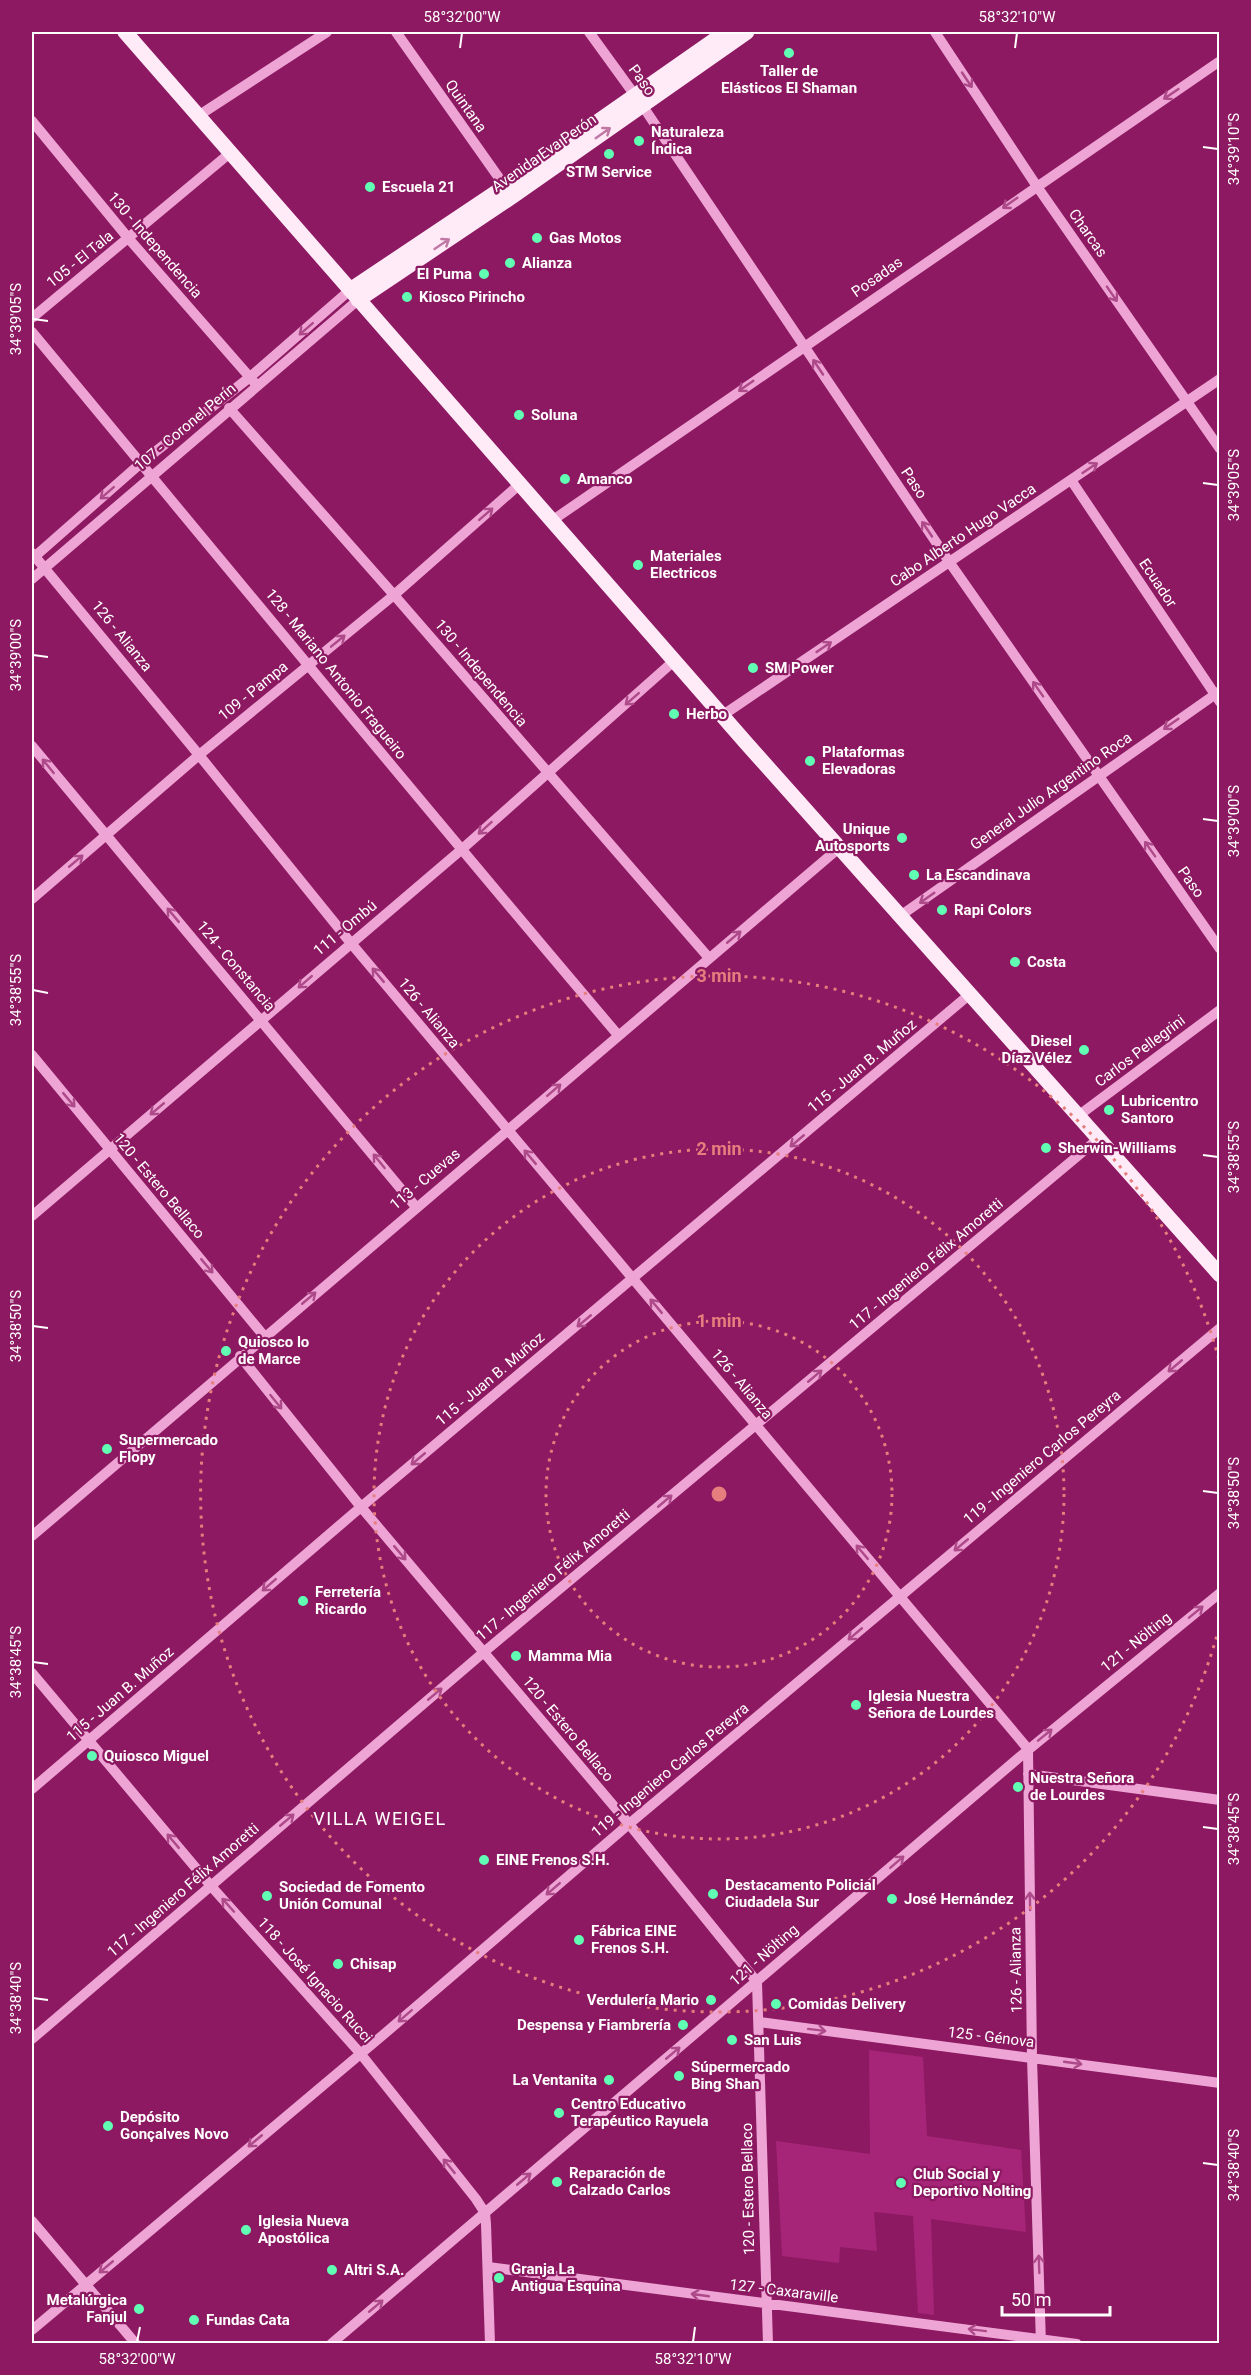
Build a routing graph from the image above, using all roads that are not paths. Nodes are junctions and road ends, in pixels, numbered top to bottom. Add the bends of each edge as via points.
1 (125, 32) edge
2 (327, 32) edge
3 (396, 32) edge
4 (589, 32) edge
5 (726, 32) edge
6 (747, 32) edge
7 (934, 32) edge
8 (1220, 61) edge
9 (638, 100) junction
10 (198, 116) junction
11 (32, 121) edge
12 (230, 153) junction
13 (1036, 185) junction
14 (509, 191) junction
15 (129, 238) junction
16 (354, 295) junction
17 (32, 318) edge
18 (32, 332) edge
19 (803, 345) junction
20 (250, 377) junction
21 (1220, 380) edge
22 (258, 387) junction
23 (1186, 402) junction
24 (229, 408) junction
25 (1220, 449) edge
26 (141, 464) junction
27 (151, 475) junction
28 (1071, 480) junction
29 (520, 483) junction
30 (553, 520) junction
31 (33, 556) edge
32 (950, 563) junction
33 (45, 567) junction
34 (32, 579) edge
35 (394, 595) junction
36 (675, 660) junction
37 (309, 664) junction
38 (1218, 695) edge
39 (723, 715) junction
40 (32, 746) edge
41 (199, 755) junction
42 (547, 774) junction
43 (1098, 775) junction
44 (105, 836) junction
45 (839, 848) junction
46 (461, 850) junction
47 (32, 899) edge
48 (900, 916) junction
49 (350, 942) junction
50 (1220, 949) edge
51 (709, 958) junction
52 (970, 994) junction
53 (1220, 1010) edge
54 (262, 1020) junction
55 (618, 1035) junction
56 (32, 1055) edge
57 (1078, 1116) junction
58 (507, 1131) junction
59 (1098, 1139) junction
60 (110, 1149) junction
61 (416, 1207) junction
62 (32, 1216) edge
63 (1220, 1275) edge
64 (633, 1279) junction
65 (1220, 1328) edge
66 (264, 1336) junction
67 (240, 1356) junction
68 (757, 1425) junction
69 (361, 1507) junction
70 (32, 1536) edge
71 (1220, 1593) edge
72 (900, 1597) junction
73 (484, 1652) junction
74 (32, 1673) edge
75 (89, 1740) junction
76 (1028, 1749) junction
77 (1028, 1774) junction
78 (32, 1788) edge
79 (1220, 1800) edge
80 (629, 1824) junction
81 (211, 1886) junction
82 (757, 1982) junction
83 (759, 2022) junction
84 (32, 2039) edge
85 (360, 2053) junction
86 (1032, 2058) junction
87 (1220, 2083) edge
88 (484, 2213) junction
89 (32, 2221) edge
90 (488, 2267) junction
91 (85, 2284) junction
92 (766, 2304) junction
93 (32, 2330) edge
94 (1041, 2341) edge
95 (136, 2343) edge
96 (331, 2343) edge
97 (490, 2343) edge
98 (768, 2343) edge
99 (1077, 2343) edge

1 - 10 main road
2 - 10 street
3 - 14 street, Quintana
4 - 9 street, Paso
5 - 9 main road, Avenida Eva Perón
6 - 9 main road, Avenida Eva Perón
7 -> 13 street, Charcas
8 -> 13 street, Posadas
9 - 14 main road, Avenida Eva Perón
9 - 19 street, Paso
10 - 12 main road
11 - 15 street, 130 - Independencia
12 - 15 street, 105 - El Tala
12 - 16 main road
13 -> 19 street, Posadas
13 -> 23 street, Charcas
14 - 16 main road, Avenida Eva Perón
15 - 17 street, 105 - El Tala
15 - 20 street, 130 - Independencia
16 -> 20 street, 107 - Coronel Perín
16 - 22 street, 107 - Coronel Perín
16 - 29 main road
18 - 26 street, 128 - Mariano Antonio Fragueiro
19 -> 30 street, Posadas
32 -> 19 street, Paso
20 - 22 street, 130 - Independencia
20 - 26 street, 107 - Coronel Perín
21 - 23 street, Cabo Alberto Hugo Vacca
22 - 24 street, 107 - Coronel Perín
23 - 25 street, Charcas
28 -> 23 street, Cabo Alberto Hugo Vacca
24 - 27 street, 107 - Coronel Perín
24 - 35 street, 130 - Independencia
26 - 27 street, 128 - Mariano Antonio Fragueiro
26 -> 31 street, 107 - Coronel Perín
27 - 33 street, 107 - Coronel Perín
27 - 37 street, 128 - Mariano Antonio Fragueiro
28 - 32 street, Cabo Alberto Hugo Vacca
28 - 38 street, Ecuador
29 - 30 main road
35 -> 29 street, 109 - Pampa
30 - 36 main road
31 - 33 street, 126 - Alianza
39 -> 32 street, Cabo Alberto Hugo Vacca
43 -> 32 street, Paso
33 - 34 street, 107 - Coronel Perín
33 - 41 street, 126 - Alianza
37 -> 35 street, 109 - Pampa
35 - 42 street, 130 - Independencia
36 - 39 main road
36 -> 42 street, 111 - Ombú
37 - 41 street, 109 - Pampa
37 - 46 street, 128 - Mariano Antonio Fragueiro
38 -> 43 street, General Julio Argentino Roca
39 - 45 main road
44 -> 40 street, 124 - Constancia
41 - 44 street, 109 - Pampa
41 - 49 street, 126 - Alianza
42 -> 46 street, 111 - Ombú
42 - 51 street, 130 - Independencia
43 -> 48 street, General Julio Argentino Roca
50 -> 43 street, Paso
47 -> 44 street, 109 - Pampa
54 -> 44 street, 124 - Constancia
45 - 48 main road
51 -> 45 street, 113 - Cuevas
46 - 49 street, 111 - Ombú
46 - 55 street, 128 - Mariano Antonio Fragueiro
48 - 52 main road
49 -> 54 street, 111 - Ombú
58 -> 49 street, 126 - Alianza
51 - 55 street, 113 - Cuevas
52 - 57 main road
52 -> 64 street, 115 - Juan B. Muñoz
53 - 57 street, Carlos Pellegrini
54 -> 60 street, 111 - Ombú
61 -> 54 street, 124 - Constancia
58 -> 55 street, 113 - Cuevas
56 -> 60 street, 120 - Estero Bellaco
57 - 59 main road
58 - 61 street, 113 - Cuevas
64 -> 58 street, 126 - Alianza
59 - 63 main road
68 -> 59 street, 117 - Ingeniero Félix Amoretti
60 - 62 street, 111 - Ombú
60 -> 66 street, 120 - Estero Bellaco
66 -> 61 street, 113 - Cuevas
68 -> 64 street, 126 - Alianza
64 -> 69 street, 115 - Juan B. Muñoz
65 -> 72 street, 119 - Ingeniero Carlos Pereyra
66 - 67 street, 113 - Cuevas
67 -> 69 street, 120 - Estero Bellaco
67 - 70 street, 113 - Cuevas
72 -> 68 street, 126 - Alianza
73 -> 68 street, 117 - Ingeniero Félix Amoretti
69 -> 73 street, 120 - Estero Bellaco
69 -> 75 street, 115 - Juan B. Muñoz
76 -> 71 street, 121 - Nölting
72 - 76 street, 126 - Alianza
72 -> 80 street, 119 - Ingeniero Carlos Pereyra
73 - 80 street, 120 - Estero Bellaco
81 -> 73 street, 117 - Ingeniero Félix Amoretti
74 - 75 street, 118 - José Ignacio Rucci
75 - 78 street, 115 - Juan B. Muñoz
81 -> 75 street, 118 - José Ignacio Rucci
76 - 77 street, 126 - Alianza
82 -> 76 street, 121 - Nölting
77 - 79 street
86 -> 77 street, 126 - Alianza
80 - 82 street, 120 - Estero Bellaco
80 -> 85 street, 119 - Ingeniero Carlos Pereyra
81 - 84 street, 117 - Ingeniero Félix Amoretti
85 -> 81 street, 118 - José Ignacio Rucci
82 - 83 street, 120 - Estero Bellaco
88 -> 82 street, 121 - Nölting
83 -> 86 street, 125 - Génova
83 - 92 street, 120 - Estero Bellaco
88 -> 85 street, 118 - José Ignacio Rucci
85 -> 91 street, 119 - Ingeniero Carlos Pereyra
86 -> 87 street, 125 - Génova
94 -> 86 street, 126 - Alianza
88 - 90 street
96 -> 88 street, 121 - Nölting
89 - 91 street
92 -> 90 street, 127 - Caxaraville
90 - 97 street
91 - 93 street, 119 - Ingeniero Carlos Pereyra
91 - 95 street
94 -> 92 street, 127 - Caxaraville
92 - 98 street, 120 - Estero Bellaco
94 - 99 street, 127 - Caxaraville

